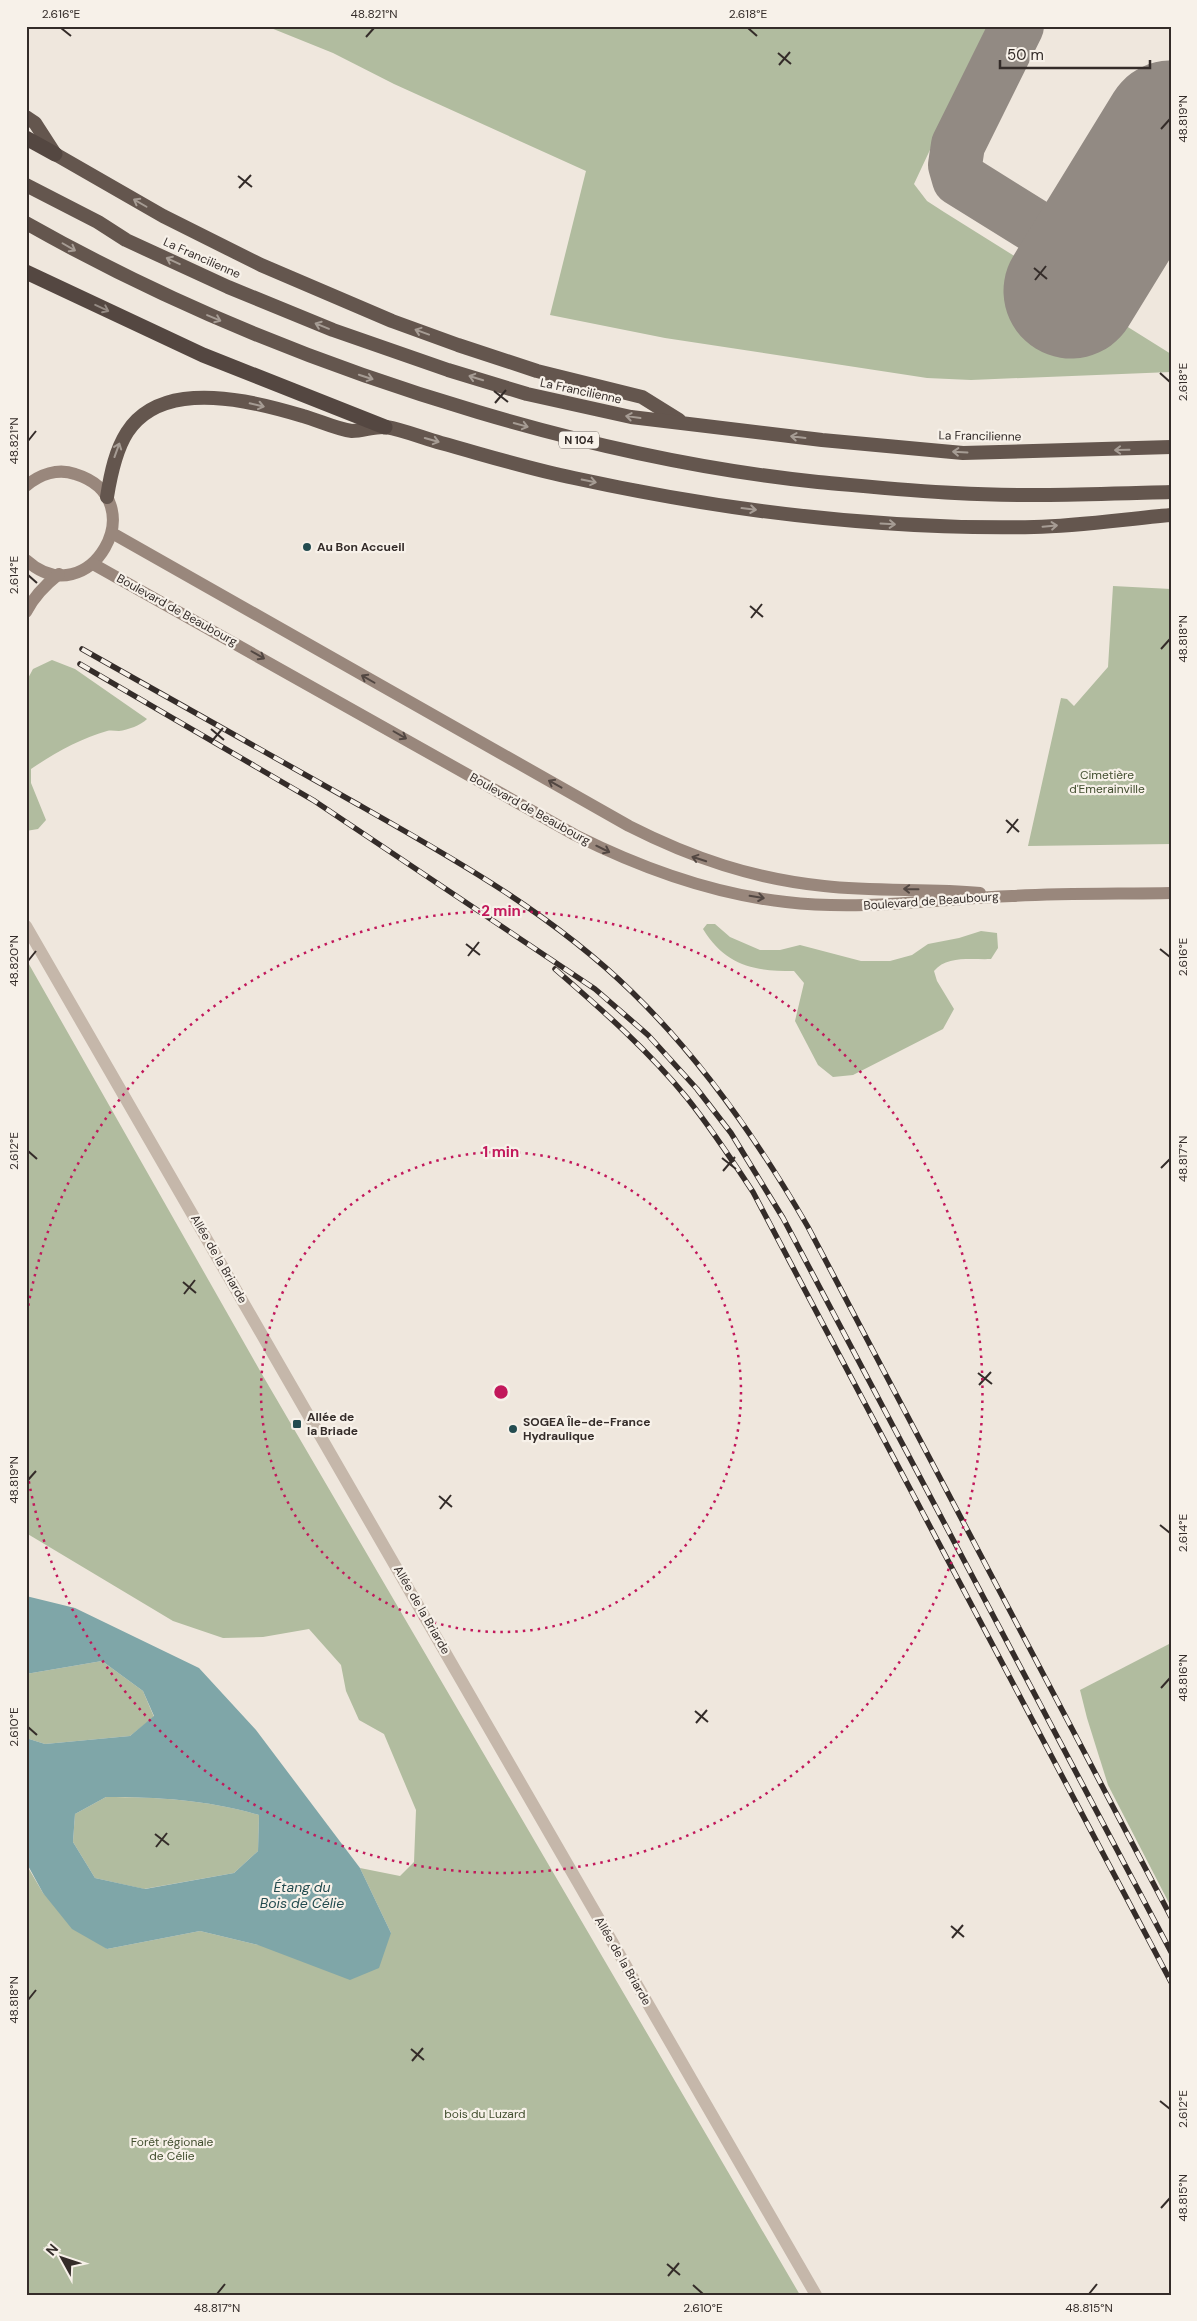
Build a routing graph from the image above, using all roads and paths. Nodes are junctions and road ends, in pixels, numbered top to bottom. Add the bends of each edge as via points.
1 (26, 117) edge
2 (26, 138) edge
3 (55, 154) junction
4 (26, 185) edge
5 (26, 223) edge
6 (26, 272) edge
7 (682, 422) junction
8 (385, 427) junction
9 (1171, 447) edge
10 (28, 482) edge
11 (1171, 492) edge
12 (107, 497) junction
13 (1171, 515) edge
14 (112, 533) junction
15 (26, 560) edge
16 (93, 564) junction
17 (59, 574) junction
18 (26, 612) edge
19 (1171, 893) edge
20 (1012, 896) junction
21 (26, 926) edge
22 (816, 2295) edge

1 - 3 highway via 35,123
2 - 3 highway
7 -> 3 highway via 642,397 537,371 458,345 279,273 163,216
7 -> 4 highway, La Francilienne via 631,417 527,394 333,330 126,240
5 -> 11 highway, N 104 via 79,253 211,317 320,361 510,421 659,459 815,482 955,493
6 -> 8 highway via 203,355
9 -> 7 highway, La Francilienne via 963,453 822,440
12 -> 8 highway via 111,468 127,431 150,410 183,399 240,401 351,431
8 -> 13 highway via 572,478 690,501 839,521 944,527 1037,527
10 - 12 main road via 57,472 70,472 84,476
12 - 14 main road via 113,520
14 - 16 main road via 102,555
20 -> 14 main road, Boulevard de Beaubourg via 946,889 826,886 770,878 697,858 629,826
15 - 17 main road via 42,571
16 - 17 main road via 71,574
16 -> 20 main road, Boulevard de Beaubourg via 575,835 663,874 747,896 822,905 896,905
17 - 18 main road via 41,589
19 - 20 main road, Boulevard de Beaubourg
21 - 22 street, Allée de la Briarde

